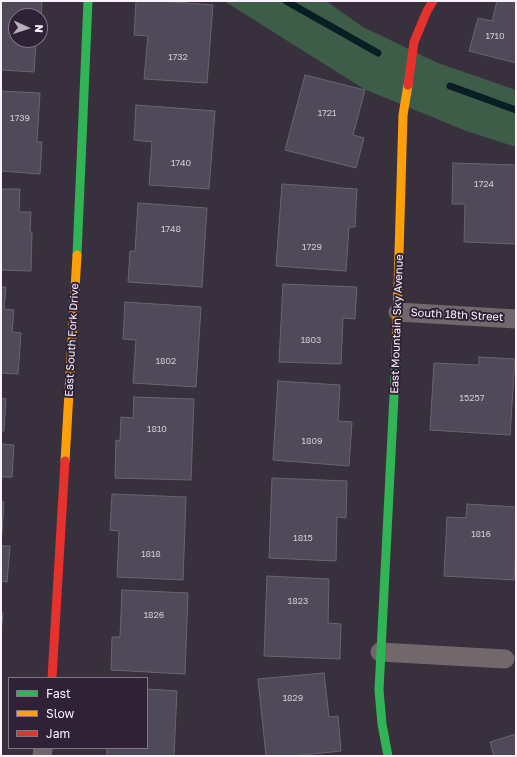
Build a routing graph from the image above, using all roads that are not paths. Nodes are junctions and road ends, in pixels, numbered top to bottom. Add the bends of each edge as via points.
1 (88, 1) edge
2 (433, 1) edge
3 (398, 312) junction
4 (516, 319) edge
5 (380, 652) junction
6 (505, 659) dead end
7 (52, 677) edge
8 (388, 756) edge

1 - 7 street, East South Fork Drive via 77,246
2 - 3 street, East Mountain Sky Avenue via 414,42 403,115
3 - 4 street, South 18th Street
3 - 5 street, East Mountain Sky Avenue
5 - 6 street
5 - 8 street, East Mountain Sky Avenue via 379,690

